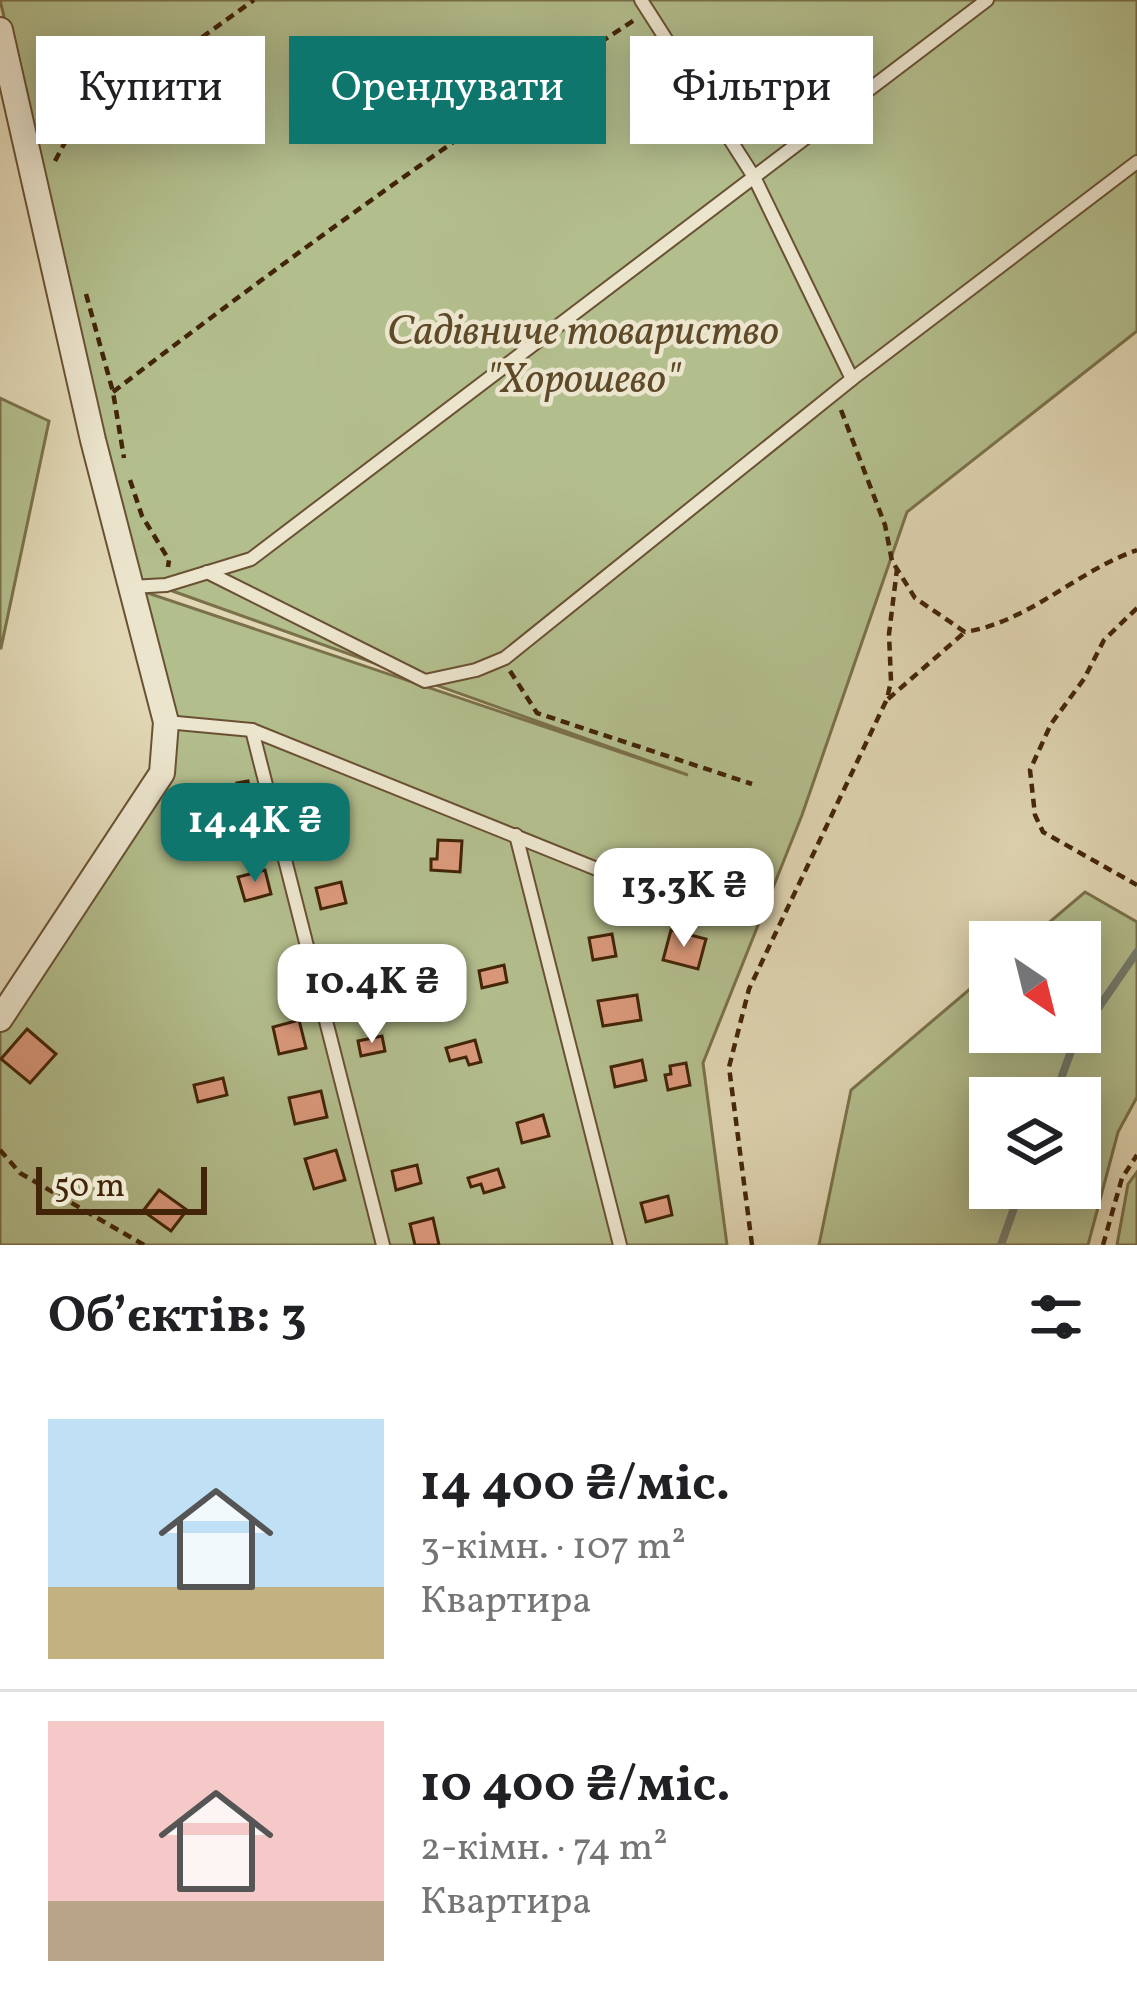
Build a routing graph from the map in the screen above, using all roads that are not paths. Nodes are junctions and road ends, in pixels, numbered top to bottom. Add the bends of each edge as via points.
1 (988, 0) edge
2 (644, 6) edge
3 (0, 30) edge
4 (1137, 162) edge
5 (754, 177) junction
6 (852, 379) junction
7 (207, 572) junction
8 (130, 587) junction
9 (166, 722) junction
10 (252, 730) junction
11 (516, 835) junction
12 (711, 915) dead end
13 (0, 1019) edge
14 (383, 1245) edge
15 (620, 1245) edge

1 - 5 lane
2 - 5 lane
3 - 8 street
4 - 6 lane
5 - 6 lane
5 - 7 lane via 251,559
6 - 7 lane via 505,658 476,670 425,681
7 - 8 lane
8 - 9 street
9 - 10 lane
9 - 13 street via 162,772
10 - 11 lane
10 - 14 lane
11 - 12 lane
11 - 15 lane

